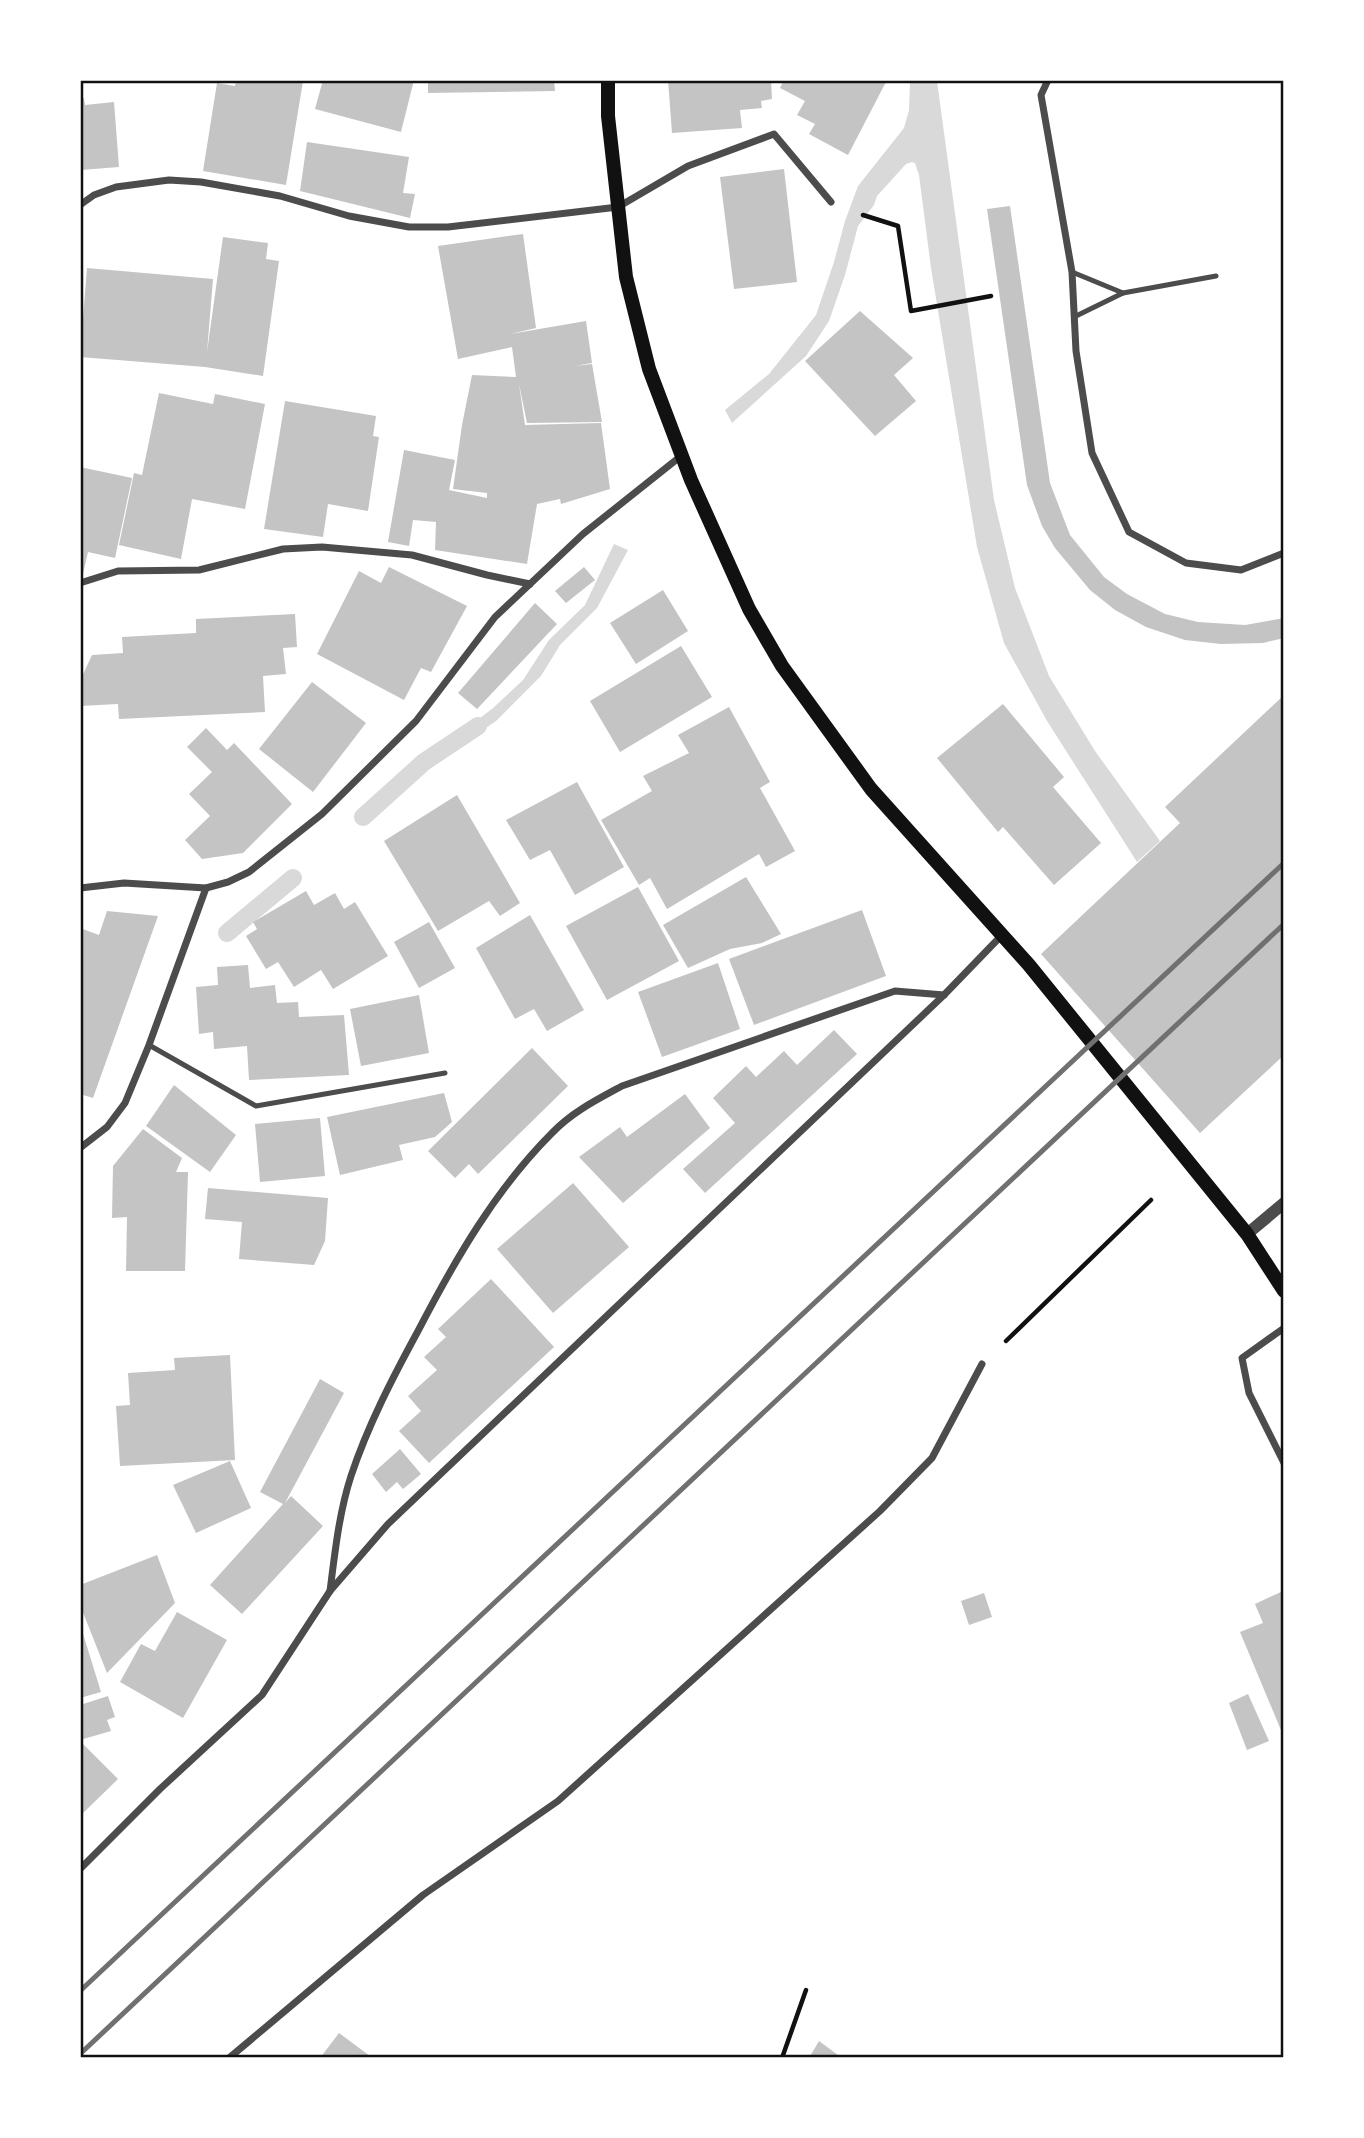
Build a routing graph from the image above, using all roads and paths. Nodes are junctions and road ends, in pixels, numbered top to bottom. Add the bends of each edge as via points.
1 (608, 80) edge
2 (1048, 80) edge
3 (831, 202) dead end
4 (80, 205) edge
5 (618, 208) junction
6 (873, 217) dead end
7 (1072, 272) junction
8 (1216, 276) dead end
9 (1123, 293) junction
10 (991, 296) dead end
11 (1074, 317) junction
12 (681, 456) junction
13 (1283, 553) edge
14 (80, 583) edge
15 (530, 584) junction
16 (80, 888) edge
17 (206, 888) junction
18 (1001, 936) junction
19 (944, 995) junction
20 (149, 1045) junction
21 (445, 1073) dead end
22 (80, 1147) edge
23 (1151, 1200) dead end
24 (1283, 1203) edge
25 (1247, 1234) junction
26 (1283, 1292) edge
27 (1283, 1328) edge
28 (982, 1364) joint
29 (1283, 1463) edge
30 (330, 1591) junction
31 (80, 1869) edge
32 (806, 1990) dead end
33 (229, 2057) edge
34 (782, 2057) edge

1 - 5 main road
2 - 7 street via 1041,95
3 - 5 street via 774,134 688,166
4 - 5 street via 116,187 169,180 280,196 409,227 448,227
5 - 12 main road via 626,276 646,356
6 - 10 path via 898,226 911,312
7 - 9 lane
7 - 11 street
8 - 9 lane
9 - 11 lane
11 - 13 street via 1092,453 1129,533 1186,563 1241,570
12 - 15 street via 583,534
12 - 18 main road via 749,609 782,666 871,789
14 - 15 street via 118,571 199,570 283,549 322,547 412,555
15 - 17 street via 495,617 416,721 322,814 248,872
16 - 17 street via 124,884
17 - 20 street
18 - 19 street
18 - 25 main road
19 - 30 street via 388,1524
19 - 30 street via 895,991 622,1086 586,1105 553,1131 505,1186 446,1277 387,1388 351,1476 337,1533
20 - 21 lane via 256,1105
20 - 22 street via 125,1103 107,1127
23 - 28 path
24 - 25 street
25 - 26 main road
27 - 29 street via 1242,1358 1250,1393
28 - 33 street via 932,1458 880,1511 558,1801 423,1895
30 - 31 street via 262,1695
32 - 34 path

